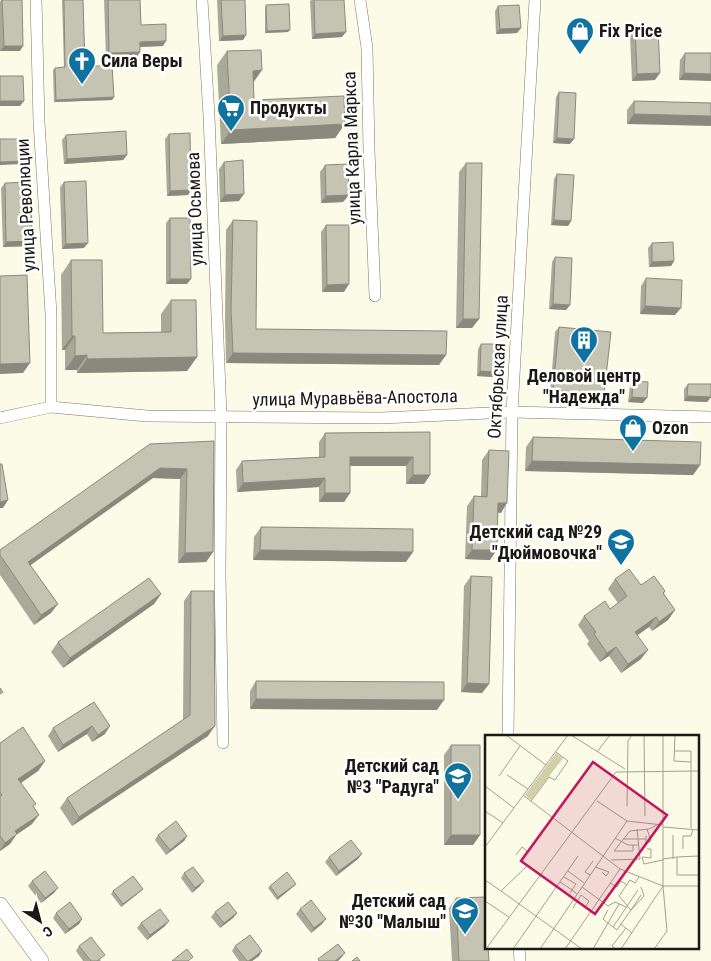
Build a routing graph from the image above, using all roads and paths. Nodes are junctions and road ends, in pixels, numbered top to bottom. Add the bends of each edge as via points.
1 (36, 0) edge
2 (202, 0) edge
3 (360, 0) edge
4 (535, 0) edge
5 (375, 296) dead end
6 (51, 407) junction
7 (512, 412) junction
8 (221, 416) junction
9 (711, 417) edge
10 (0, 418) edge
11 (508, 735) edge
12 (223, 743) dead end
13 (0, 905) edge
14 (519, 948) edge
15 (42, 961) edge
16 (520, 961) edge

1 - 6 street, улица Революции via 39,122 51,314
2 - 8 street, улица Осьмова
3 - 5 street, улица Карла Маркса via 367,48
4 - 7 street, Октябрьская улица
6 - 8 street, улица Муравьёва-Апостола via 147,416
6 - 10 street, улица Муравьёва-Апостола
7 - 8 street, улица Муравьёва-Апостола via 382,418
7 - 9 street, улица Муравьёва-Апостола
7 - 11 street, Октябрьская улица
8 - 12 street, улица Осьмова
13 - 15 main road
14 - 16 street

